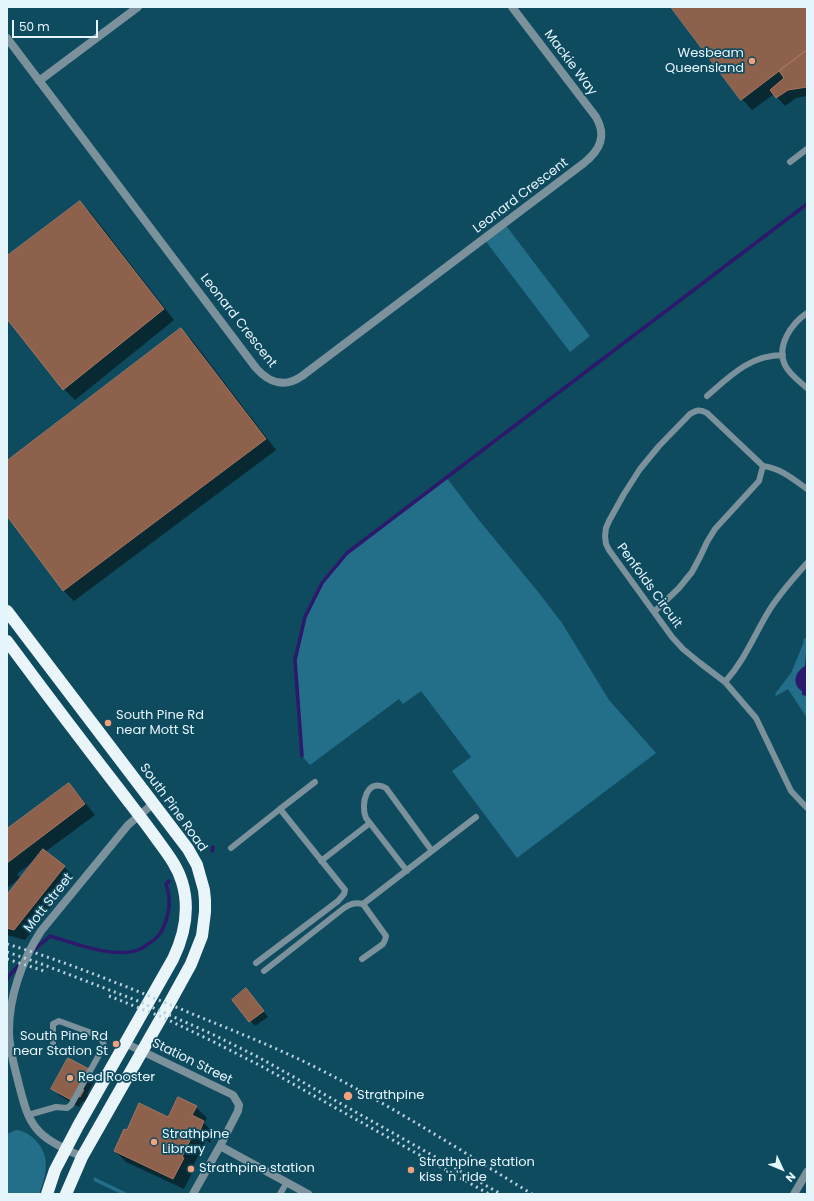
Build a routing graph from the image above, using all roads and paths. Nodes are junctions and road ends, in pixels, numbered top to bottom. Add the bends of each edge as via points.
1 (138, 7) edge
2 (512, 7) edge
3 (7, 38) edge
4 (39, 81) junction
5 (601, 138) joint
6 (807, 149) edge
7 (790, 162) dead end
8 (807, 313) edge
9 (783, 355) junction
10 (807, 388) edge
11 (707, 396) dead end
12 (764, 466) junction
13 (807, 489) edge
14 (807, 563) edge
15 (7, 610) edge
16 (654, 612) junction
17 (7, 641) edge
18 (725, 682) junction
19 (315, 782) dead end
20 (154, 803) junction
21 (807, 808) edge
22 (280, 809) junction
23 (139, 815) junction
24 (476, 817) dead end
25 (370, 823) junction
26 (231, 848) dead end
27 (432, 851) junction
28 (322, 861) junction
29 (406, 871) junction
30 (344, 894) junction
31 (350, 904) junction
32 (363, 904) junction
33 (362, 959) dead end
34 (256, 963) dead end
35 (264, 971) dead end
36 (53, 1043) dead end
37 (126, 1043) junction
38 (142, 1051) junction
39 (28, 1115) junction
40 (220, 1146) junction
41 (66, 1149) junction
42 (82, 1157) junction
43 (807, 1172) edge
44 (287, 1182) junction
45 (46, 1194) edge
46 (66, 1194) edge
47 (192, 1194) edge
48 (280, 1194) edge
49 (308, 1194) edge
50 (794, 1194) edge

1 - 4 street
2 - 5 street, Mackie Way via 596,117
3 - 4 street, Leonard Crescent
4 - 5 street, Leonard Crescent via 256,368 267,379 277,382 291,382 302,376 584,163 597,150
6 - 7 lane
8 - 9 lane via 789,332 783,343
9 - 10 lane via 785,365
9 - 11 lane via 763,357 749,363
12 - 13 lane, Penfolds Circuit via 778,470
12 - 16 lane via 759,481 715,529 692,572
12 - 16 lane, Penfolds Circuit via 707,413 699,410 690,414 658,446 640,469 609,521 605,536 608,550
14 - 18 lane via 768,612 742,661
15 - 20 highway, South Pine Road
16 - 18 lane, Penfolds Circuit via 683,649
17 - 23 highway
18 - 21 lane, Penfolds Circuit via 756,718 791,791
19 - 22 lane
20 - 23 street, Mott Street
20 - 38 highway, South Pine Road via 197,865 204,890 205,912 197,951
22 - 26 lane
22 - 28 lane
23 - 37 highway via 178,872 184,894 186,918 173,959
23 - 39 street, Mott Street via 120,833 41,931 21,972 13,998 9,1033
24 - 27 lane
25 - 27 lane via 364,813 366,794 375,785 382,785
25 - 28 lane
25 - 29 lane
27 - 29 lane
28 - 30 lane via 345,890
29 - 32 lane
30 - 31 lane via 350,900
30 - 34 lane
31 - 32 lane
31 - 35 lane
32 - 33 lane via 386,936 383,944
36 - 39 lane via 53,1024 59,1021 97,1035 104,1044 71,1105 67,1108
37 - 38 street, Station Street
37 - 41 highway
38 - 40 street, Station Street via 233,1095 239,1105 238,1111
38 - 42 highway, South Pine Road
39 - 41 street, Mott Street via 43,1135
40 - 44 street
40 - 47 street, Station Street
41 - 42 street, Mott Street
41 - 45 highway
42 - 46 highway, South Pine Road
43 - 50 street
44 - 48 lane
44 - 49 street

